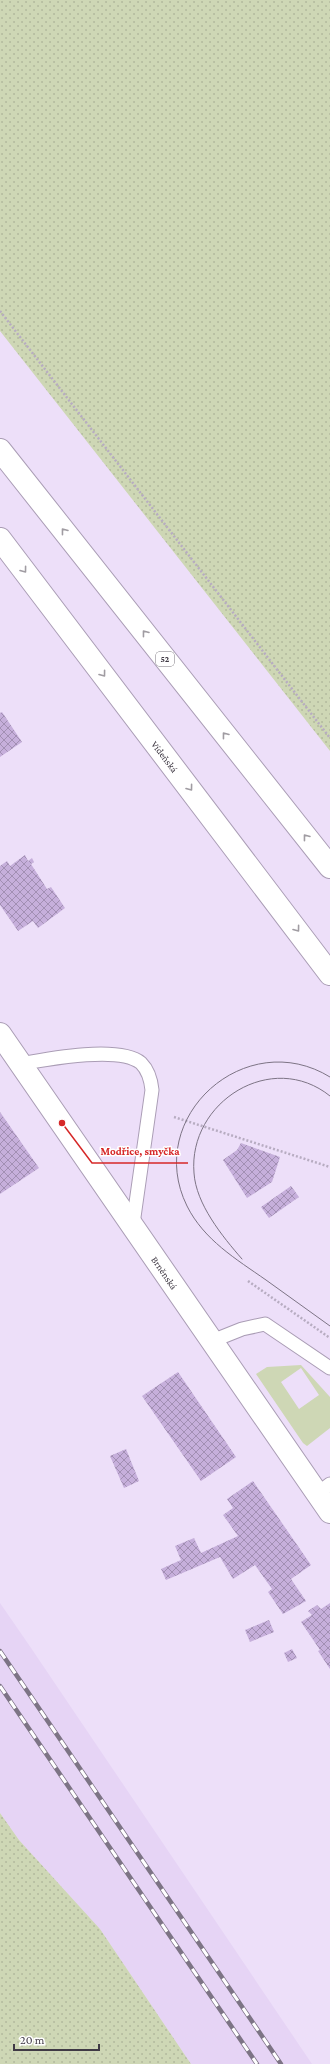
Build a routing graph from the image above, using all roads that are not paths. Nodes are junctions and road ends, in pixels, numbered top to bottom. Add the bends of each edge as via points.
1 (0, 450) edge
2 (0, 539) edge
3 (330, 867) edge
4 (330, 974) edge
5 (0, 1034) edge
6 (20, 1064) junction
7 (133, 1224) junction
8 (212, 1341) junction
9 (330, 1368) edge
10 (324, 1489) edge
11 (330, 1512) edge

3 -> 1 main road, 52
2 -> 4 main road, Vídeňská
5 - 6 main road, Brněnská
6 - 7 main road, Brněnská
6 - 7 lane via 81,1054 129,1057 141,1063 150,1076 152,1090
7 - 8 main road, Brněnská
8 - 9 lane via 242,1329 265,1324
8 - 10 main road, Brněnská
10 - 11 main road, Brněnská

